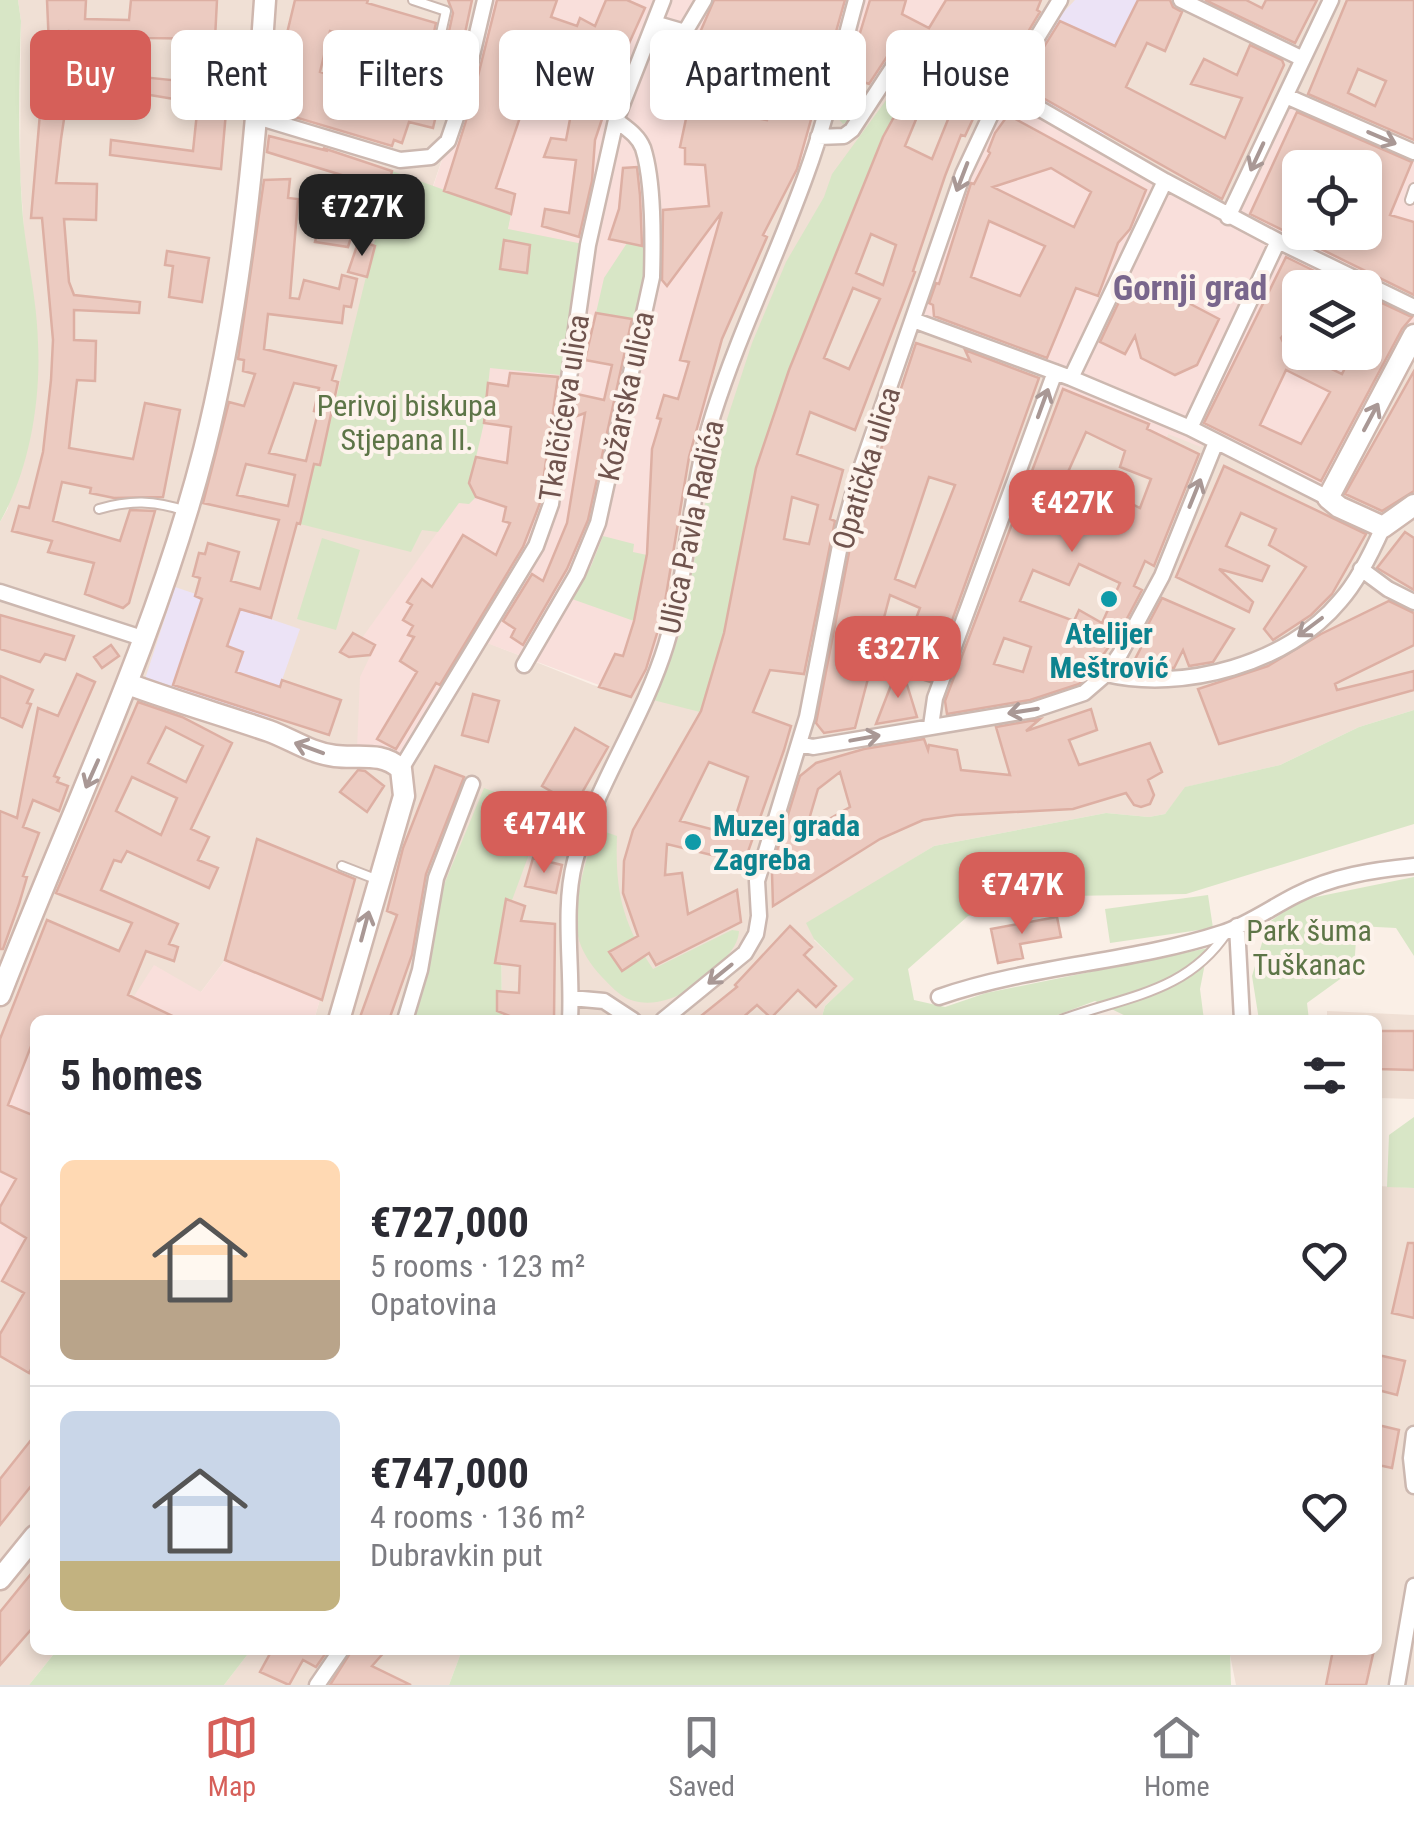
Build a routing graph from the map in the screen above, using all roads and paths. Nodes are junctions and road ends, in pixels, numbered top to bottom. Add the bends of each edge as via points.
1 (265, 0) edge
2 (413, 0) edge
3 (485, 0) edge
4 (663, 0) edge
5 (704, 0) edge
6 (856, 0) edge
7 (1060, 0) edge
8 (1181, 0) edge
9 (1331, 0) edge
10 (654, 23) junction
11 (263, 30) edge
12 (442, 30) edge
13 (478, 30) edge
14 (1042, 30) edge
15 (1303, 59) junction
16 (886, 78) edge
17 (630, 84) edge
18 (1286, 96) junction
19 (1045, 113) edge
20 (257, 120) edge
21 (267, 120) edge
22 (455, 120) edge
23 (616, 120) joint
24 (988, 120) edge
25 (816, 144) junction
26 (1414, 152) edge
27 (1165, 181) junction
28 (1414, 188) edge
29 (1410, 200) dead end
30 (1228, 217) junction
31 (1278, 242) junction
32 (1414, 307) edge
33 (913, 320) junction
34 (1414, 336) edge
35 (1056, 372) junction
36 (1072, 378) junction
37 (1190, 428) junction
38 (1216, 442) junction
39 (1328, 498) junction
40 (1414, 504) edge
41 (98, 509) dead end
42 (184, 512) junction
43 (1382, 527) junction
44 (1360, 569) junction
45 (0, 592) edge
46 (1414, 602) edge
47 (142, 638) junction
48 (524, 665) dead end
49 (1106, 674) junction
50 (128, 684) junction
51 (931, 726) junction
52 (799, 744) junction
53 (402, 769) junction
54 (472, 784) dead end
55 (342, 866) dead end
56 (1414, 866) edge
57 (378, 880) junction
58 (1232, 929) junction
59 (0, 996) edge
60 (940, 997) dead end
61 (572, 998) junction
62 (341, 1015) edge
63 (406, 1015) edge
64 (570, 1015) edge
65 (625, 1015) edge
66 (668, 1015) edge
67 (1076, 1015) edge
68 (1241, 1015) edge
69 (1414, 1434) edge
70 (1414, 1486) edge
71 (30, 1542) edge
72 (0, 1579) edge
73 (1414, 1586) edge
74 (338, 1655) edge
75 (318, 1685) edge
76 (1397, 1685) edge

1 - 11 street
2 - 12 lane via 446,11
3 - 13 street
4 - 10 street, Tkalčićeva ulica
5 - 10 street via 685,32
6 - 25 street, Ulica Pavla Radića
7 - 14 street, Opatička ulica
8 - 15 street
9 - 15 street
10 - 17 street, Tkalčićeva ulica
15 - 18 street
16 - 25 street via 852,130
18 -> 26 street
18 -> 30 street
19 - 27 street
20 - 42 street via 222,373
21 - 22 street via 390,157 422,160 441,151
23 - 48 street, Kožarska ulica via 643,148 652,276 598,522 577,574
23 - 53 street, Tkalčićeva ulica via 588,245 551,504 536,546
24 -> 33 street, Opatička ulica via 962,174
25 - 61 street, Ulica Pavla Radića via 713,416 665,649 575,861
27 - 30 street
27 - 36 street
28 - 29 lane
30 - 31 street
31 - 32 street
31 - 37 street via 1246,323
33 - 35 street
33 - 52 street, Opatička ulica via 851,501
39 -> 34 street
35 - 36 street
51 -> 35 street via 934,698
36 - 37 street
37 - 38 street
38 - 39 street
49 -> 38 street via 1162,576
39 - 43 street
40 - 43 street
41 - 42 lane via 130,501
42 - 47 street
43 - 44 street
44 - 46 street
44 -> 49 street via 1327,615 1242,664 1186,679
45 - 47 street
47 - 50 street
49 -> 51 street via 1065,702
53 -> 50 street via 380,757 311,751
50 -> 59 street
52 -> 51 street
52 -> 66 street, Opatička ulica via 757,882 756,934 745,953
53 - 57 street, Tkalčićeva ulica via 404,796
54 - 63 street via 440,864
55 - 57 lane
56 - 58 street via 1323,883
62 -> 57 street, Tkalčićeva ulica
58 - 60 street
58 - 67 lane via 1178,981
58 - 68 street
61 - 64 street, Ulica Pavla Radića
61 - 65 street via 604,1002
69 - 70 street
71 - 72 street
73 - 76 street
74 - 75 street

